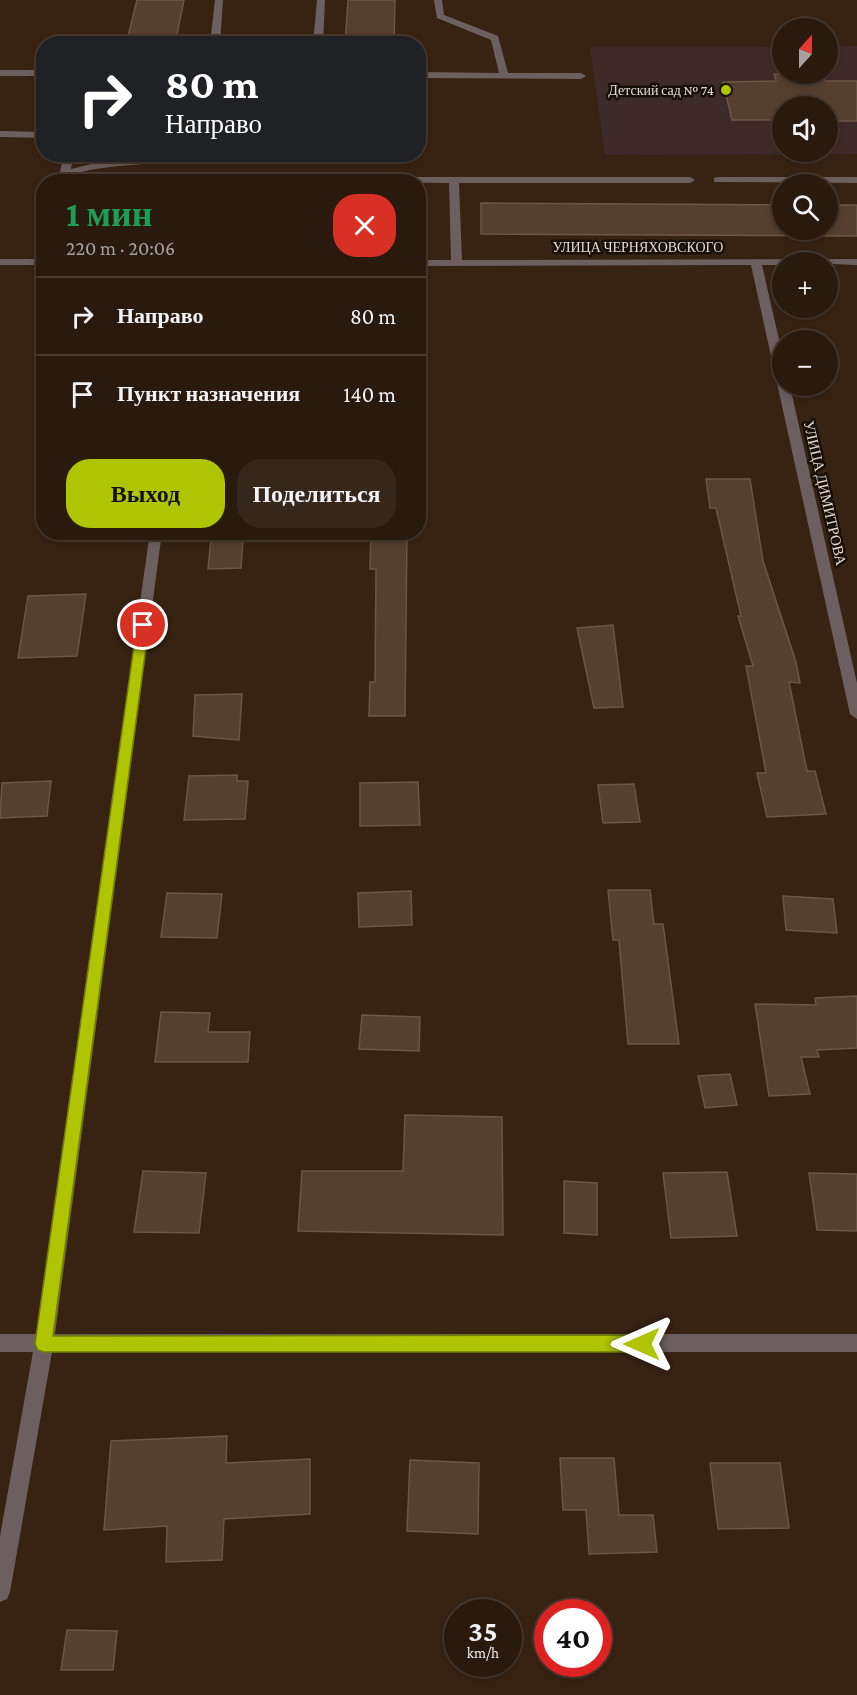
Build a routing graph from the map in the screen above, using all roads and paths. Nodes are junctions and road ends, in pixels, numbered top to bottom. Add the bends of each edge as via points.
1 (219, 0) edge
2 (321, 0) edge
3 (438, 0) edge
4 (216, 36) edge
5 (319, 36) edge
6 (0, 73) edge
7 (36, 73) edge
8 (426, 75) edge
9 (504, 75) junction
10 (581, 76) dead end
11 (0, 134) edge
12 (36, 135) edge
13 (102, 162) edge
14 (71, 174) edge
15 (426, 180) edge
16 (454, 180) junction
17 (690, 180) dead end
18 (718, 180) dead end
19 (857, 180) edge
20 (0, 262) edge
21 (36, 262) edge
22 (756, 262) junction
23 (857, 262) edge
24 (426, 263) edge
25 (457, 263) junction
26 (772, 334) edge
27 (786, 396) edge
28 (155, 540) edge
29 (857, 714) edge
30 (0, 1343) edge
31 (857, 1343) edge
32 (44, 1344) junction
33 (0, 1592) edge

1 - 4 street
2 - 5 street
3 - 9 street via 440,16 495,38
6 - 7 street
8 - 9 street
9 - 10 street
11 - 12 street
13 - 14 street
15 - 16 street
16 - 17 street
16 - 25 street
18 - 19 street
20 - 21 street
22 - 23 street, УЛИЦА ЧЕРНЯХОВСКОГО
22 - 25 street, УЛИЦА ЧЕРНЯХОВСКОГО
22 - 26 street, УЛИЦА ДИМИТРОВА
24 - 25 street, УЛИЦА ЧЕРНЯХОВСКОГО
27 - 29 street, УЛИЦА ДИМИТРОВА
28 - 32 street
30 - 32 street
31 - 32 street
32 - 33 street

